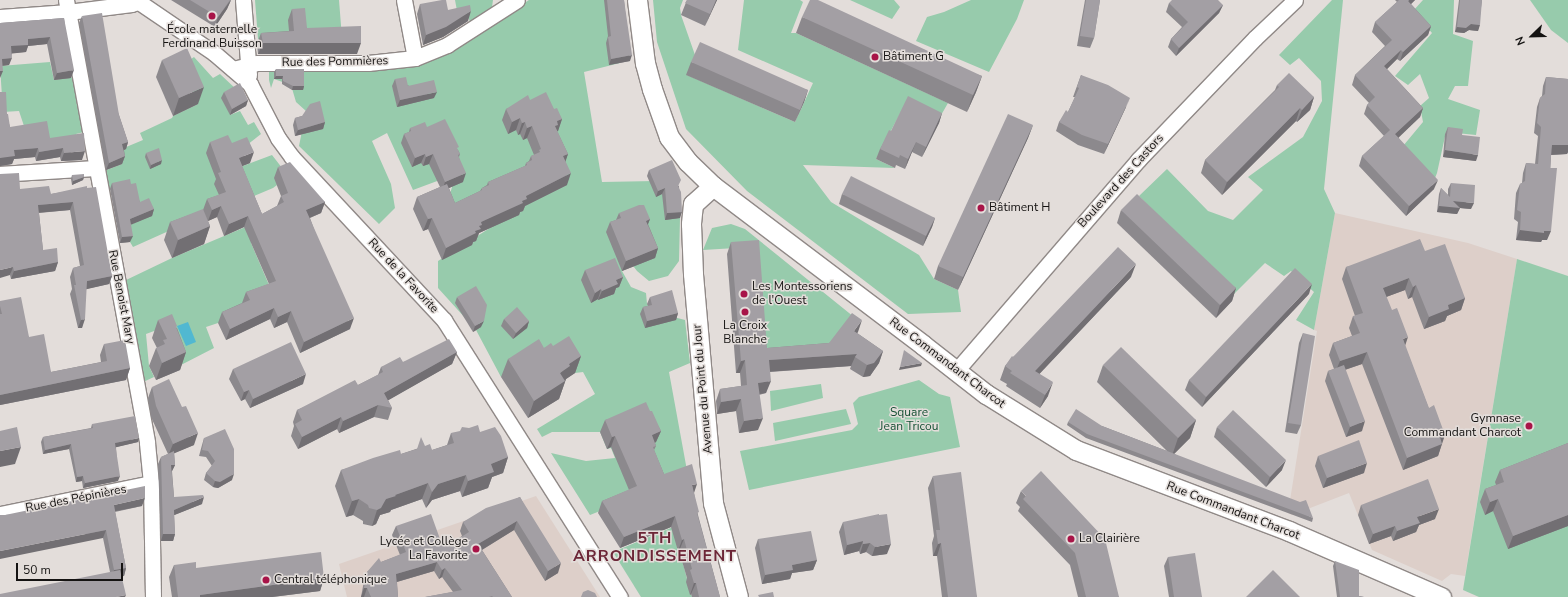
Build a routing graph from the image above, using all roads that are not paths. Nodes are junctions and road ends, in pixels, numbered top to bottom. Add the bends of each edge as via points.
1 (243, 0) edge
2 (404, 0) edge
3 (517, 0) edge
4 (637, 0) edge
5 (1295, 0) edge
6 (137, 1) edge
7 (67, 6) edge
8 (0, 17) edge
9 (414, 58) junction
10 (248, 65) junction
11 (233, 68) junction
12 (250, 84) junction
13 (96, 168) junction
14 (0, 174) edge
15 (713, 186) junction
16 (956, 371) junction
17 (151, 484) junction
18 (0, 514) edge
19 (153, 597) edge
20 (620, 597) edge
21 (738, 597) edge
22 (1441, 597) edge

1 - 10 street
2 - 9 street
3 - 9 street, Rue des Pommières via 447,45
4 - 15 main road, Rue Commandant Charcot via 645,64 667,132 678,150
5 - 16 street, Boulevard des Castors via 1138,160
6 - 7 street via 131,4
6 - 11 street, Rue de la Favorite
7 - 8 street
7 - 13 street, Rue Benoist Mary
9 - 10 street, Rue des Pommières via 368,64
10 - 11 street, Rue des Pommières
10 - 12 street
11 - 12 street, Rue de la Favorite
12 - 20 street, Rue de la Favorite via 278,138 292,157 444,320
13 - 14 street
13 - 17 street, Rue Benoist Mary via 139,394
15 - 16 main road, Rue Commandant Charcot
15 - 21 main road, Avenue du Point du Jour via 694,204 691,224 693,274 713,503
16 - 22 main road, Rue Commandant Charcot via 991,398 1076,450 1289,531
17 - 18 street, Rue des Pépinières
17 - 19 street, Rue Benoist Mary

